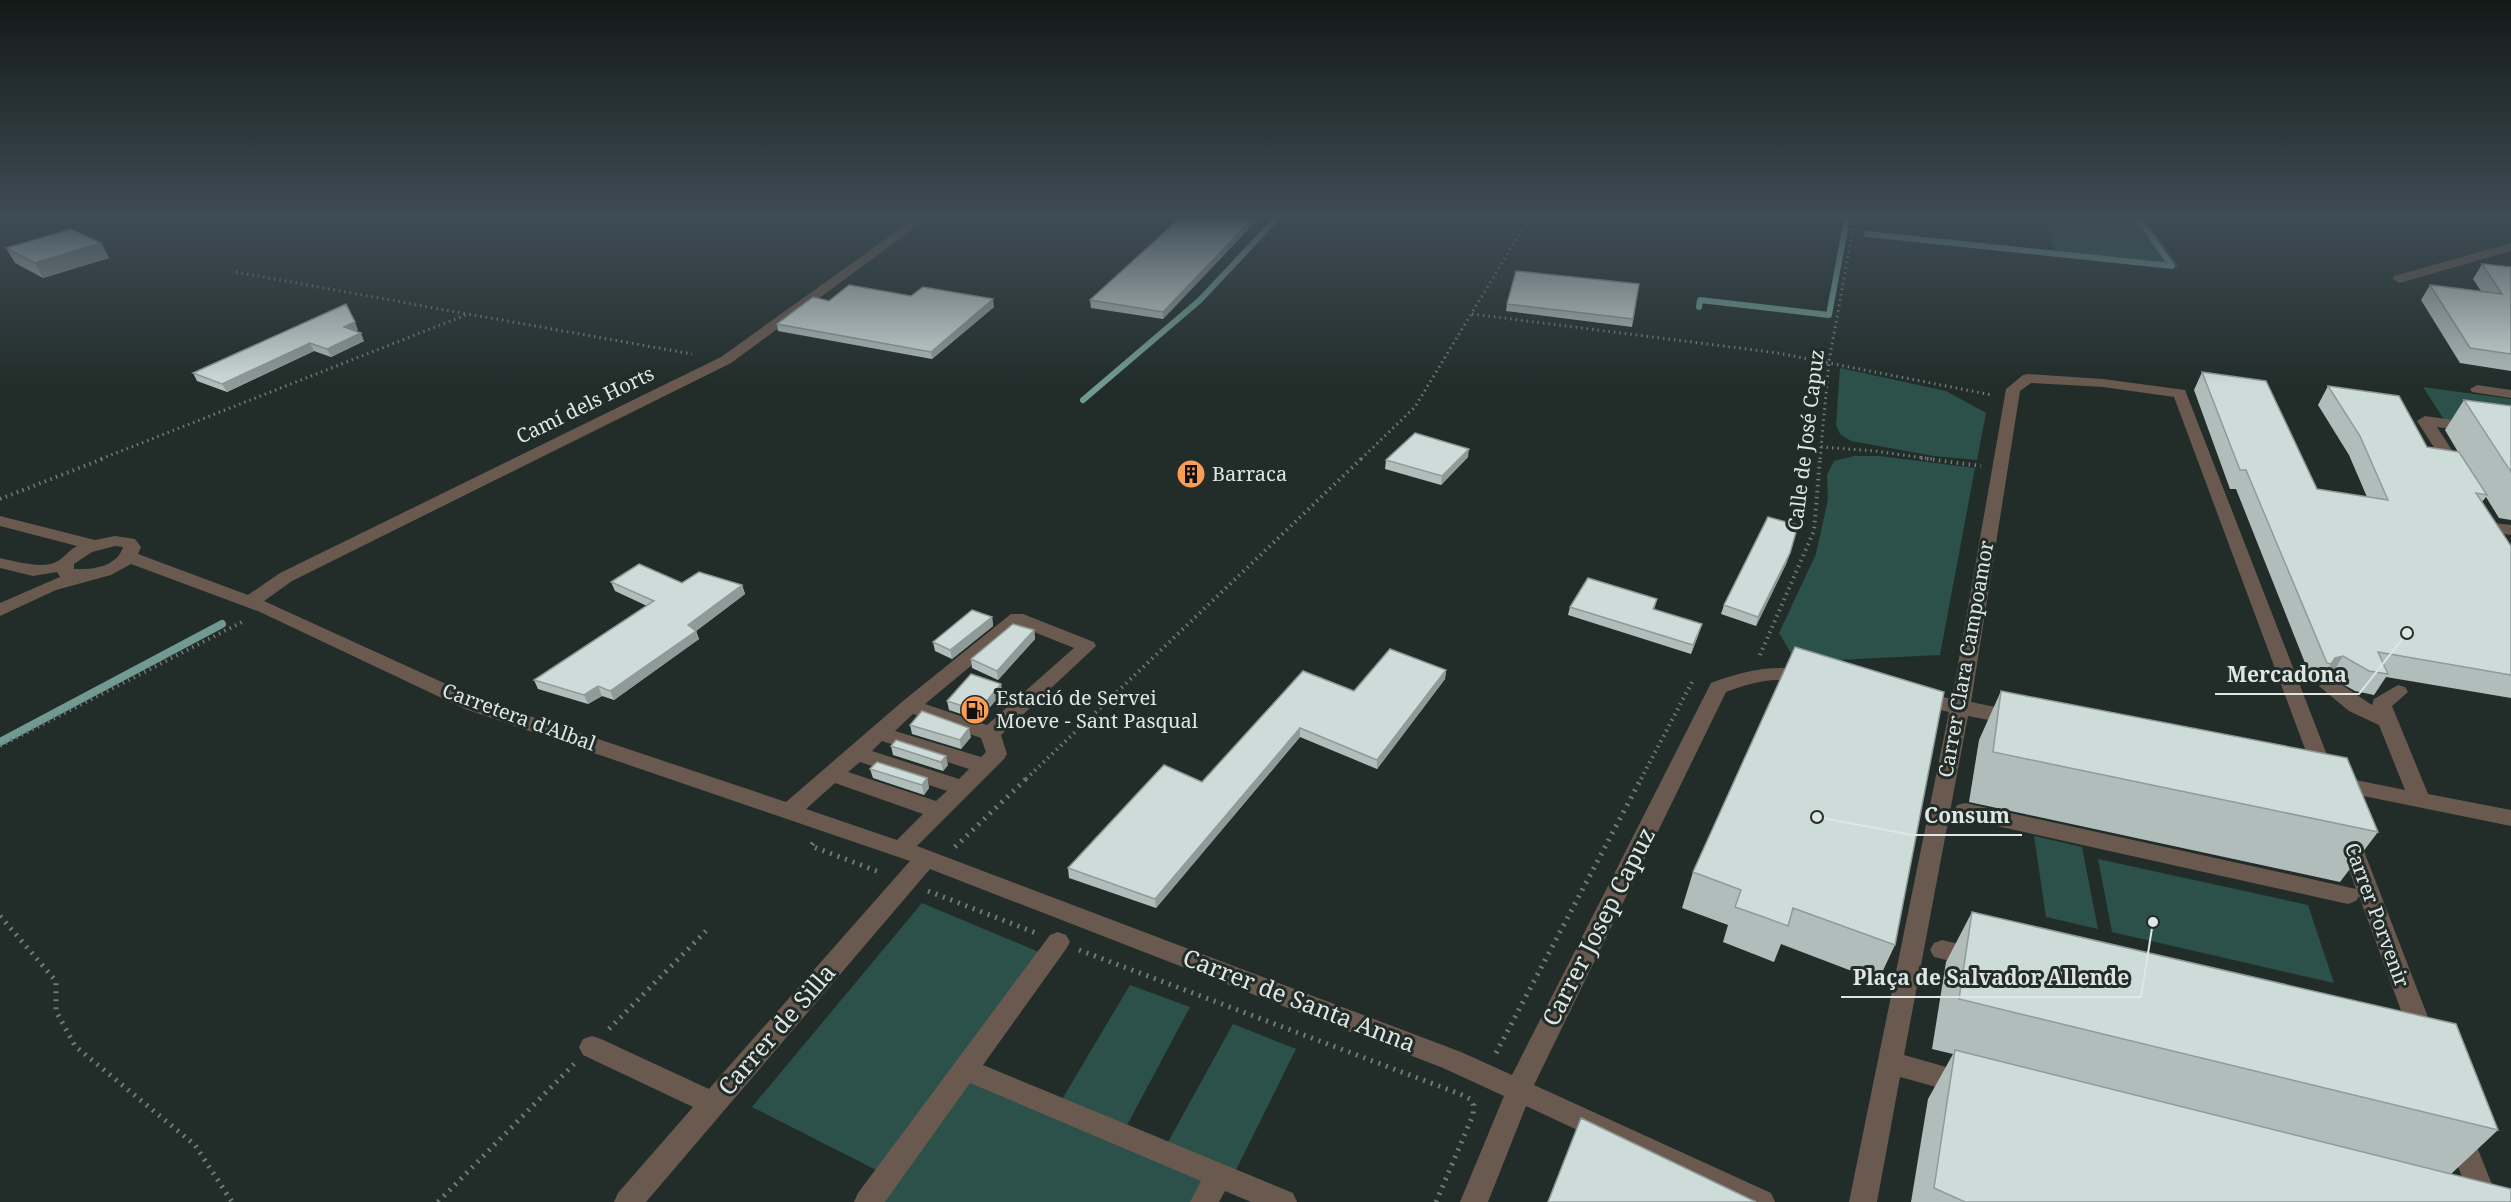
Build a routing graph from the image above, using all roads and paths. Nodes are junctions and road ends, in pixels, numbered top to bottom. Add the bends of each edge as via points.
1 (248, 274) edge
2 (845, 274) edge
3 (1496, 274) edge
4 (1845, 274) edge
5 (2416, 274) edge
6 (2399, 279) dead end
7 (468, 314) junction
8 (1472, 314) junction
9 (1833, 340) joint
10 (726, 360) junction
11 (1829, 361) junction
12 (2477, 389) dead end
13 (2511, 394) edge
14 (2011, 398) junction
15 (2511, 433) edge
16 (1821, 447) junction
17 (1999, 470) junction
18 (2463, 479) edge
19 (0, 499) edge
20 (0, 520) edge
21 (0, 531) edge
22 (95, 545) junction
23 (129, 557) junction
24 (0, 562) edge
25 (66, 564) junction
26 (151, 564) junction
27 (113, 568) junction
28 (81, 576) junction
29 (50, 586) junction
30 (258, 605) junction
31 (0, 610) edge
32 (1751, 675) junction
33 (1828, 681) edge
34 (2329, 686) dead end
35 (1718, 688) junction
36 (2398, 692) dead end
37 (1906, 696) edge
38 (910, 706) junction
39 (1959, 707) junction
40 (2387, 720) junction
41 (2037, 723) edge
42 (879, 733) junction
43 (990, 733) junction
44 (0, 746) edge
45 (856, 753) junction
46 (984, 766) junction
47 (832, 774) junction
48 (2318, 780) junction
49 (963, 788) junction
50 (2420, 800) junction
51 (790, 811) junction
52 (940, 811) junction
53 (1965, 811) dead end
54 (2511, 818) edge
55 (828, 824) joint
56 (902, 849) junction
57 (933, 860) junction
58 (919, 887) dead end
59 (2348, 895) dead end
60 (0, 916) edge
61 (705, 932) dead end
62 (1058, 942) junction
63 (1942, 950) dead end
64 (1993, 962) edge
65 (592, 1047) junction
66 (2430, 1055) edge
67 (1494, 1056) dead end
68 (1890, 1063) junction
69 (964, 1069) junction
70 (1987, 1088) edge
71 (1519, 1090) junction
72 (1476, 1099) dead end
73 (713, 1104) junction
74 (1473, 1106) junction
75 (2450, 1110) edge
76 (1219, 1176) junction
77 (232, 1202) edge
78 (438, 1202) edge
79 (628, 1202) edge
80 (868, 1202) edge
81 (1204, 1202) edge
82 (1282, 1202) edge
83 (1436, 1202) edge
84 (1474, 1202) edge
85 (1761, 1202) edge
86 (1863, 1202) edge
87 (2485, 1202) edge

1 - 7 path
2 - 10 street, Camí dels Horts
3 - 8 path
4 - 9 path
5 - 6 street
7 - 10 path
7 - 19 path
8 - 11 path
8 - 57 path via 1415,407 960,840
9 - 11 path, Calle de José Capuz
10 - 30 street, Camí dels Horts via 286,577
11 - 14 path
11 - 16 path, Calle de José Capuz
12 - 13 street
14 - 17 street, Carrer Clara Campoamor
14 - 48 street, Carrer Porvenir via 2013,389 2028,378 2180,393
15 - 18 street via 2425,421
16 - 17 path
16 - 32 path, Calle de José Capuz via 1814,531
17 - 39 street, Carrer Clara Campoamor
20 - 22 street
21 - 25 street via 67,549
22 - 23 street via 129,543
22 - 25 street
23 - 26 street, Carretera d'Albal
23 - 27 street
24 - 25 street via 33,571
25 - 28 street via 72,576
25 - 29 street
26 - 27 street, Carretera d'Albal
26 - 30 street, Carretera d'Albal
27 - 28 street
28 - 29 street
29 - 31 street
30 - 44 path
30 - 51 street, Carretera d'Albal via 472,704
32 - 33 street via 1784,672
32 - 35 street
34 - 40 street via 2356,706
35 - 67 path via 1692,682
35 - 71 street, Carrer Josep Capuz
36 - 40 street via 2381,704
37 - 39 street
38 - 42 street
38 - 43 street
38 - 43 street via 1017,618 1087,646
39 - 41 street
39 - 68 street, Carrer Clara Campoamor
40 - 50 street
42 - 45 street
42 - 46 street
43 - 46 street via 997,754
45 - 47 street
45 - 49 street
46 - 49 street
47 - 51 street
47 - 52 street
48 - 50 street
48 - 66 street, Carrer Porvenir via 2339,812
49 - 52 street
50 - 54 street
51 - 55 street, Carretera d'Albal
52 - 56 street
53 - 59 street
55 - 56 street, Carrer de Santa Anna
56 - 57 street, Carrer de Santa Anna
57 - 71 street, Carrer de Santa Anna via 1452,1060
57 - 73 street, Carrer de Silla
58 - 62 path
60 - 77 path via 56,981 56,1011 75,1046 195,1145
61 - 65 path
62 - 69 street
62 - 74 path via 1460,1094 1470,1099
63 - 64 street
65 - 73 street
65 - 78 path
68 - 70 street
68 - 86 street, Carrer Clara Campoamor
69 - 76 street
69 - 80 street
71 - 84 street, Carrer Josep Capuz
71 - 85 street, Carrer de Santa Anna
72 - 74 path
73 - 79 street, Carrer de Silla
74 - 83 path via 1473,1115
75 - 87 street
76 - 81 street
76 - 82 street

